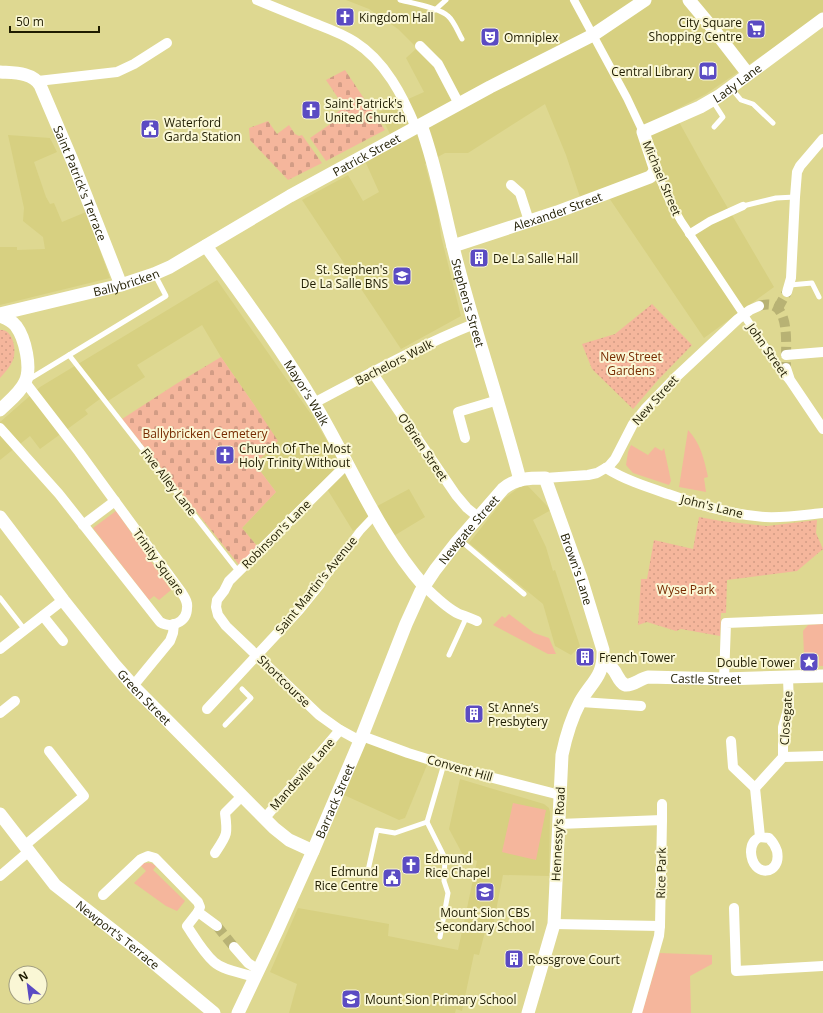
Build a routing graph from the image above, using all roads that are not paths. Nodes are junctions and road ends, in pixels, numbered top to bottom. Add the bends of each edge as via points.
1 (257, 0) edge
2 (400, 0) edge
3 (446, 0) edge
4 (574, 0) edge
5 (646, 0) edge
6 (689, 0) edge
7 (435, 10) junction
8 (823, 20) edge
9 (593, 35) junction
10 (462, 39) dead end
11 (167, 43) dead end
12 (420, 46) dead end
13 (0, 72) edge
14 (748, 74) junction
15 (38, 81) junction
16 (731, 88) junction
17 (712, 100) junction
18 (459, 104) junction
19 (773, 123) dead end
20 (419, 126) junction
21 (714, 127) dead end
22 (643, 132) junction
23 (823, 139) edge
24 (655, 168) junction
25 (511, 186) dead end
26 (795, 197) junction
27 (743, 206) joint
28 (530, 220) junction
29 (689, 234) junction
30 (206, 246) junction
31 (453, 246) junction
32 (154, 274) junction
33 (121, 285) junction
34 (789, 288) joint
35 (819, 297) dead end
36 (40, 306) junction
37 (759, 306) tunnel mouth
38 (744, 314) junction
39 (0, 315) edge
40 (474, 324) junction
41 (21, 336) junction
42 (823, 352) edge
43 (69, 355) junction
44 (786, 355) dead end
45 (786, 368) tunnel mouth
46 (372, 372) junction
47 (790, 380) junction
48 (25, 382) junction
49 (498, 400) junction
50 (314, 403) junction
51 (0, 410) edge
52 (0, 428) edge
53 (823, 429) edge
54 (466, 438) dead end
55 (348, 463) junction
56 (606, 468) junction
57 (545, 478) junction
58 (520, 480) junction
59 (115, 501) junction
60 (823, 513) edge
61 (376, 514) junction
62 (0, 517) edge
63 (478, 517) junction
64 (83, 525) junction
65 (460, 539) junction
66 (238, 571) junction
67 (320, 584) joint
68 (424, 586) junction
69 (524, 594) dead end
70 (0, 598) edge
71 (63, 600) junction
72 (216, 612) joint
73 (43, 616) junction
74 (467, 616) junction
75 (823, 619) edge
76 (477, 621) dead end
77 (174, 624) junction
78 (25, 630) junction
79 (63, 641) dead end
80 (0, 649) edge
81 (449, 655) dead end
82 (257, 656) junction
83 (603, 662) junction
84 (823, 676) edge
85 (788, 678) junction
86 (724, 679) junction
87 (133, 686) junction
88 (242, 689) dead end
89 (15, 701) dead end
90 (581, 702) junction
91 (640, 706) dead end
92 (207, 709) dead end
93 (0, 713) edge
94 (225, 725) dead end
95 (340, 730) junction
96 (361, 738) junction
97 (731, 741) dead end
98 (49, 751) dead end
99 (823, 756) edge
100 (783, 757) junction
101 (444, 764) junction
102 (755, 788) junction
103 (560, 795) junction
104 (242, 796) junction
105 (662, 804) dead end
106 (0, 814) edge
107 (264, 819) junction
108 (662, 820) junction
109 (427, 822) junction
110 (558, 824) junction
111 (760, 836) dead end
112 (26, 849) junction
113 (313, 851) junction
114 (215, 853) dead end
115 (367, 875) dead end
116 (0, 876) edge
117 (103, 895) dead end
118 (734, 908) dead end
119 (198, 912) junction
120 (554, 924) junction
121 (217, 926) tunnel mouth
122 (660, 926) junction
123 (440, 937) dead end
124 (234, 947) tunnel mouth
125 (823, 966) edge
126 (257, 973) junction
127 (214, 1013) edge
128 (238, 1013) edge
129 (528, 1013) edge
130 (636, 1013) edge

1 - 20 street via 342,35 361,46 394,84
2 - 7 lane
3 - 7 lane
4 - 9 street, Michael Street
5 - 9 street, Patrick Street
6 - 14 street
7 - 10 lane via 449,17
8 - 14 street, Lady Lane
9 - 18 street, Patrick Street
9 - 22 street, Michael Street
11 - 15 street via 120,70
12 - 18 street via 438,64
13 - 15 street via 27,75
14 - 16 street, Lady Lane
15 - 33 street, Saint Patrick's Terrace
16 - 17 street, Lady Lane
16 - 19 lane via 742,100 753,104
17 - 21 lane via 723,116
17 - 22 street, Lady Lane
18 - 20 street, Patrick Street
20 - 30 street, Patrick Street via 290,196
20 - 31 street, Stephen's Street via 436,170
22 - 24 street, Michael Street
23 - 26 street via 800,166 796,177
24 - 28 street, Alexander Street via 653,175 646,179
24 - 29 street, Michael Street via 672,206
25 - 28 street via 520,193
26 - 27 lane via 776,198
26 - 34 street
27 - 29 street via 725,213
28 - 31 street, Alexander Street
29 - 38 street, Michael Street
30 - 32 street, Ballybricken
30 - 50 street, Mayor's Walk via 282,352
31 - 40 street, Stephen's Street
32 - 33 street, Ballybricken
32 - 43 lane, Ballybricken via 166,296
33 - 36 street, Ballybricken
34 - 35 lane via 812,283
36 - 39 street, Ballybricken
36 - 41 street, Ballybricken via 24,317 20,328
37 - 38 street, John Street
38 - 47 street, John Street
38 - 56 street, New Street via 644,410 629,431 613,462
39 - 41 street, Ballybricken via 14,324
40 - 46 street, Bachelors Walk
40 - 49 street, Stephen's Street
41 - 48 street, Ballybricken via 28,363
42 - 44 street
43 - 48 lane, Ballybricken
43 - 66 lane, Five Alley Lane
45 - 47 street, John Street
46 - 50 street, Bachelors Walk
46 - 63 street, O'Brien Street via 453,492
47 - 53 street, John Street
48 - 51 street, Ballybricken
48 - 59 street, Trinity Square
49 - 54 street via 458,412
49 - 58 street, Stephen's Street
50 - 55 street, Mayor's Walk
52 - 64 street
55 - 61 street, Mayor's Walk
55 - 66 street, Robinson's Lane
56 - 57 street via 582,476
56 - 60 street, John's Lane via 645,486 731,512 776,517
57 - 58 street
57 - 83 street, Brown's Lane via 581,578 603,650
58 - 63 street, Newgate Street via 503,489
59 - 64 street
59 - 77 street, Trinity Square via 186,600 186,614 182,620
61 - 67 street, Saint Martin's Avenue
61 - 68 street, Mayor's Walk via 407,565
62 - 71 street, Green Street
63 - 65 street, Newgate Street
64 - 77 street via 160,622 166,625
65 - 68 street, Newgate Street
65 - 69 lane
66 - 72 street, Robinson's Lane via 218,600
67 - 82 street, Saint Martin's Avenue
68 - 74 street via 444,604
68 - 96 street, Barrack Street
70 - 78 lane
71 - 73 street
71 - 87 street, Green Street
72 - 82 street, Shortcourse via 222,622
73 - 78 street
73 - 79 street
74 - 76 street
74 - 81 lane
75 - 86 street via 726,623
77 - 87 street via 170,641
78 - 80 street
82 - 92 street, Saint Martin's Avenue
82 - 95 street, Shortcourse via 319,715
83 - 86 street, Castle Street via 611,665 625,686 648,677
83 - 90 street, Hennessy's Road via 599,674
84 - 85 street, Castle Street
85 - 86 street, Castle Street
85 - 100 street, Closegate via 789,701 783,727
87 - 104 street, Green Street
88 - 94 lane via 251,698
89 - 93 street
90 - 91 street
90 - 103 street, Hennessy's Road via 565,741
95 - 96 street, Shortcourse
95 - 107 street, Mandeville Lane
96 - 101 street, Convent Hill
96 - 113 street, Barrack Street
97 - 102 street via 733,767
98 - 112 street via 84,796
99 - 100 street, Closegate
100 - 102 street, Closegate
101 - 103 street, Convent Hill
101 - 109 lane
102 - 111 street
103 - 110 street, Hennessy's Road
104 - 107 street, Green Street
104 - 114 street via 225,813 227,835
105 - 108 street, Rice Park
106 - 112 street, Newport's Terrace
107 - 113 street, Green Street via 283,836
108 - 110 street
108 - 122 street, Rice Park
109 - 115 lane via 395,833 377,830
109 - 123 lane via 445,858 444,881 448,893
110 - 120 street, Hennessy's Road
112 - 116 street
112 - 127 street, Newport's Terrace via 60,889
113 - 126 street, Barrack Street
117 - 119 street via 141,859 148,856 155,858 198,902
118 - 125 street via 736,971
119 - 121 street
119 - 126 street via 187,926 215,962 224,967
120 - 122 street
120 - 129 street, Hennessy's Road
122 - 130 street, Rice Park
124 - 126 street
126 - 128 street, Barrack Street

